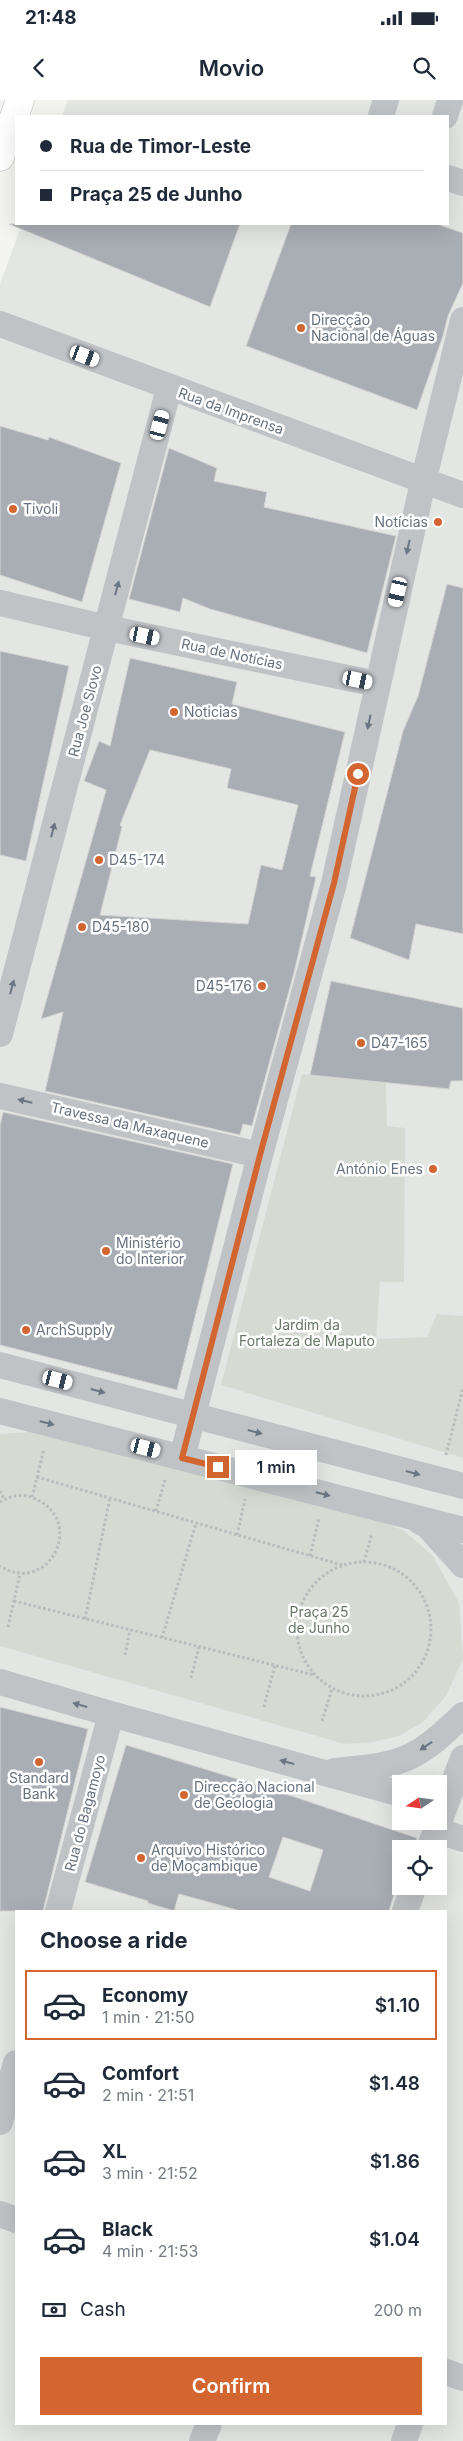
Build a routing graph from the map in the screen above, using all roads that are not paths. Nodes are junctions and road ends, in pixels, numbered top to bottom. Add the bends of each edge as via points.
1 (20, 100) edge
2 (386, 100) edge
3 (381, 115) edge
4 (0, 157) edge
5 (449, 178) edge
6 (463, 183) edge
7 (463, 320) edge
8 (0, 324) edge
9 (170, 388) junction
10 (423, 482) junction
11 (463, 495) edge
12 (0, 603) edge
13 (107, 628) junction
14 (377, 684) junction
15 (0, 1034) edge
16 (0, 1096) edge
17 (260, 1155) junction
18 (0, 1365) edge
19 (0, 1412) edge
20 (193, 1416) junction
21 (182, 1458) junction
22 (451, 1483) edge
23 (398, 1512) junction
24 (463, 1530) edge
25 (463, 1565) edge
26 (0, 1682) edge
27 (111, 1714) junction
28 (463, 1715) edge
29 (463, 1758) edge
30 (325, 1773) junction
31 (392, 1792) edge
32 (448, 1792) edge
33 (463, 1839) edge
34 (432, 1840) edge
35 (411, 1895) edge
36 (65, 1909) edge
37 (405, 1910) edge
38 (15, 2067) edge
39 (0, 2122) edge
40 (0, 2214) edge
41 (15, 2220) edge
42 (447, 2372) edge
43 (463, 2378) edge
44 (209, 2425) edge
45 (410, 2425) edge
46 (202, 2441) edge
47 (404, 2441) edge

1 - 4 main road
2 - 3 street
5 - 6 street
7 - 10 street
8 - 9 street, Rua da Imprensa
9 - 10 street, Rua da Imprensa
13 -> 9 street, Rua Joe Slovo
10 - 11 street, Rua da Imprensa
10 -> 14 street
12 - 13 street, Rua de Notícias
13 - 14 street, Rua de Notícias
15 -> 13 street, Rua Joe Slovo
14 -> 17 street via 334,883
17 -> 16 street, Travessa da Maxaquene
17 - 20 street
18 -> 20 street
19 -> 21 street
20 - 21 street
20 -> 22 street
21 -> 23 street
23 - 24 street
23 - 25 street via 427,1525
27 -> 26 street
30 -> 27 street
27 - 36 street, Rua do Bagamoyo
28 -> 30 street via 442,1736 411,1757
29 - 32 street
30 - 31 street
33 - 34 street
35 - 37 street
38 - 39 street
40 - 41 street
42 - 43 street
44 - 46 street
45 - 47 street

